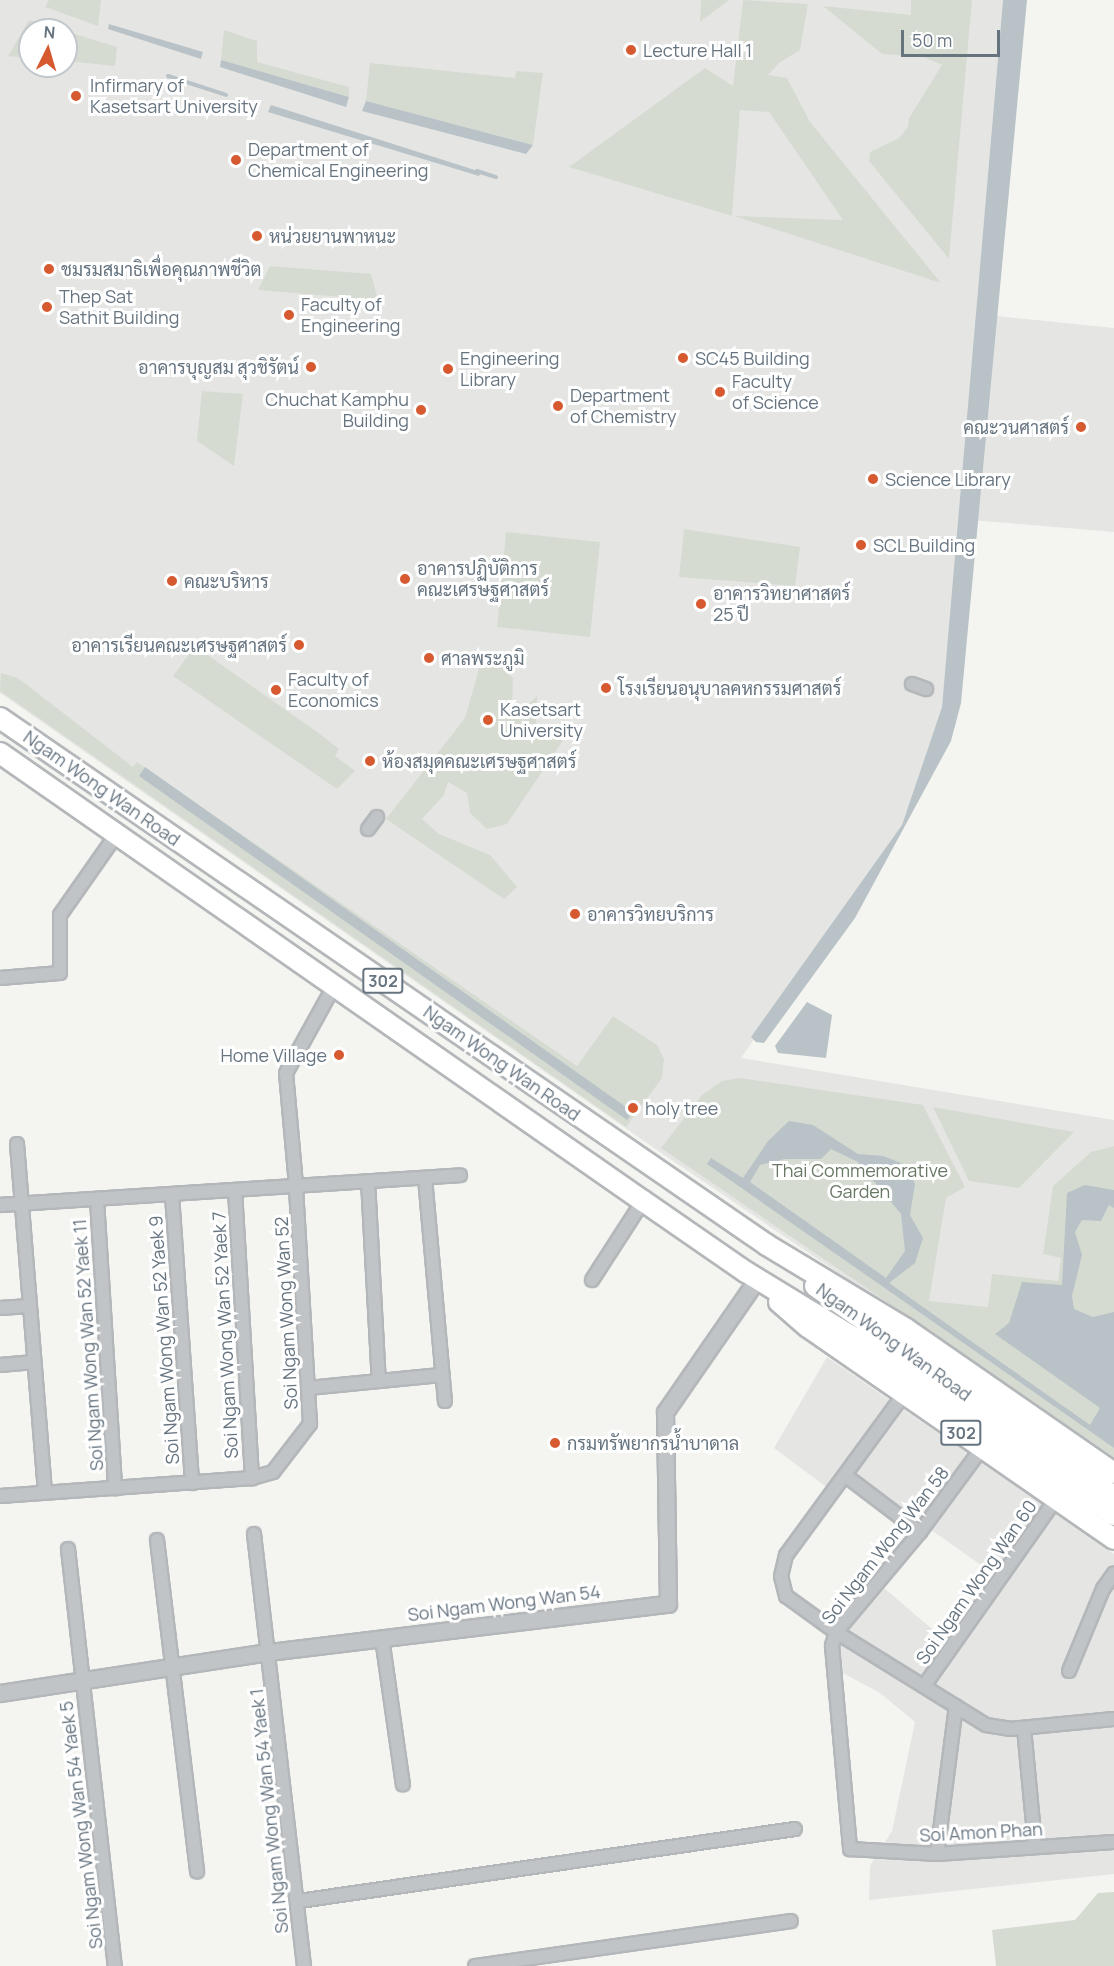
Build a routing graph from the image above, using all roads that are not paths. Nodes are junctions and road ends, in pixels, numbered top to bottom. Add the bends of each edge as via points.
1 (912, 684) dead end
2 (926, 689) dead end
3 (0, 718) edge
4 (0, 753) edge
5 (377, 817) dead end
6 (368, 829) dead end
7 (116, 835) junction
8 (0, 978) edge
9 (334, 986) junction
10 (17, 1143) dead end
11 (460, 1175) dead end
12 (425, 1178) junction
13 (368, 1181) junction
14 (296, 1185) junction
15 (235, 1191) junction
16 (172, 1195) junction
17 (97, 1200) junction
18 (643, 1201) junction
19 (21, 1204) junction
20 (0, 1206) edge
21 (767, 1245) junction
22 (751, 1277) junction
23 (592, 1280) dead end
24 (30, 1306) junction
25 (0, 1308) edge
26 (34, 1362) junction
27 (0, 1365) edge
28 (442, 1375) junction
29 (379, 1381) junction
30 (309, 1388) junction
31 (904, 1394) junction
32 (445, 1401) dead end
33 (982, 1448) junction
34 (1114, 1473) edge
35 (846, 1476) junction
36 (252, 1478) junction
37 (192, 1483) junction
38 (115, 1488) junction
39 (45, 1493) junction
40 (0, 1496) edge
41 (1114, 1496) edge
42 (1056, 1499) junction
43 (1114, 1515) edge
44 (920, 1532) junction
45 (254, 1534) dead end
46 (1114, 1539) edge
47 (157, 1540) dead end
48 (69, 1549) dead end
49 (1114, 1573) edge
50 (836, 1632) junction
51 (382, 1638) junction
52 (269, 1652) junction
53 (174, 1668) junction
54 (1069, 1671) dead end
55 (82, 1680) junction
56 (924, 1686) junction
57 (0, 1693) edge
58 (956, 1706) junction
59 (1114, 1719) edge
60 (1024, 1728) junction
61 (403, 1785) dead end
62 (795, 1830) dead end
63 (1114, 1842) edge
64 (1035, 1845) junction
65 (850, 1849) joint
66 (937, 1854) junction
67 (197, 1872) dead end
68 (299, 1901) junction
69 (791, 1920) dead end
70 (116, 1966) edge
71 (304, 1966) edge
72 (475, 1966) edge

1 - 2 street
3 - 21 main road, Ngam Wong Wan Road / 302
4 - 7 main road, Ngam Wong Wan Road / 302
5 - 6 street
7 - 8 street via 60,915 60,973
7 - 9 main road, Ngam Wong Wan Road / 302
9 - 14 street, Soi Ngam Wong Wan 52 via 286,1073
9 - 18 main road, Ngam Wong Wan Road / 302
10 - 19 street
11 - 12 street
12 - 13 street
12 - 28 street
13 - 14 street
13 - 29 street
14 - 15 street
14 - 30 street, Soi Ngam Wong Wan 52
15 - 16 street
15 - 36 street, Soi Ngam Wong Wan 52 Yaek 7
16 - 17 street
16 - 37 street, Soi Ngam Wong Wan 52 Yaek 9
17 - 19 street
17 - 38 street, Soi Ngam Wong Wan 52 Yaek 11
18 - 22 main road, Ngam Wong Wan Road / 302
18 - 23 street
19 - 20 street
19 - 24 street
21 - 34 main road, Ngam Wong Wan Road / 302 via 906,1329
21 - 41 main road, Ngam Wong Wan Road / 302 via 840,1307
22 - 31 main road, Ngam Wong Wan Road / 302 via 808,1327
22 - 43 main road, Ngam Wong Wan Road / 302 via 885,1357
22 - 51 street, Soi Ngam Wong Wan 54 via 666,1412 668,1604
24 - 25 street
24 - 26 street
26 - 27 street
26 - 39 street
28 - 29 street
28 - 32 street
29 - 30 street
30 - 36 street, Soi Ngam Wong Wan 52 via 310,1424 273,1472
31 - 33 main road, Ngam Wong Wan Road / 302
31 - 35 street
33 - 42 main road, Ngam Wong Wan Road / 302
33 - 44 street, Soi Ngam Wong Wan 58
35 - 44 street
35 - 50 street via 786,1555 781,1576 786,1596
36 - 37 street, Soi Ngam Wong Wan 52
37 - 38 street, Soi Ngam Wong Wan 52
38 - 39 street, Soi Ngam Wong Wan 52
39 - 40 street, Soi Ngam Wong Wan 52
42 - 46 main road, Ngam Wong Wan Road / 302
42 - 56 street, Soi Ngam Wong Wan 60
44 - 50 street, Soi Ngam Wong Wan 58
45 - 52 street, Soi Ngam Wong Wan 54 Yaek 1
47 - 53 street
48 - 55 street, Soi Ngam Wong Wan 54 Yaek 5
49 - 54 street via 1103,1589
50 - 56 street
50 - 65 street, Soi Ngam Wong Wan 58 via 832,1646
51 - 52 street, Soi Ngam Wong Wan 54
51 - 61 street
52 - 53 street, Soi Ngam Wong Wan 54
52 - 68 street, Soi Ngam Wong Wan 54 Yaek 1
53 - 55 street, Soi Ngam Wong Wan 54
53 - 67 street
55 - 57 street, Soi Ngam Wong Wan 54
55 - 70 street, Soi Ngam Wong Wan 54 Yaek 5
56 - 58 street
58 - 60 street via 986,1725
58 - 66 street
59 - 60 street
60 - 64 street
62 - 68 street
63 - 64 street, Soi Amon Phan via 1070,1847
64 - 66 street, Soi Amon Phan
65 - 66 street, Soi Amon Phan
68 - 71 street, Soi Ngam Wong Wan 54 Yaek 1
69 - 72 street

